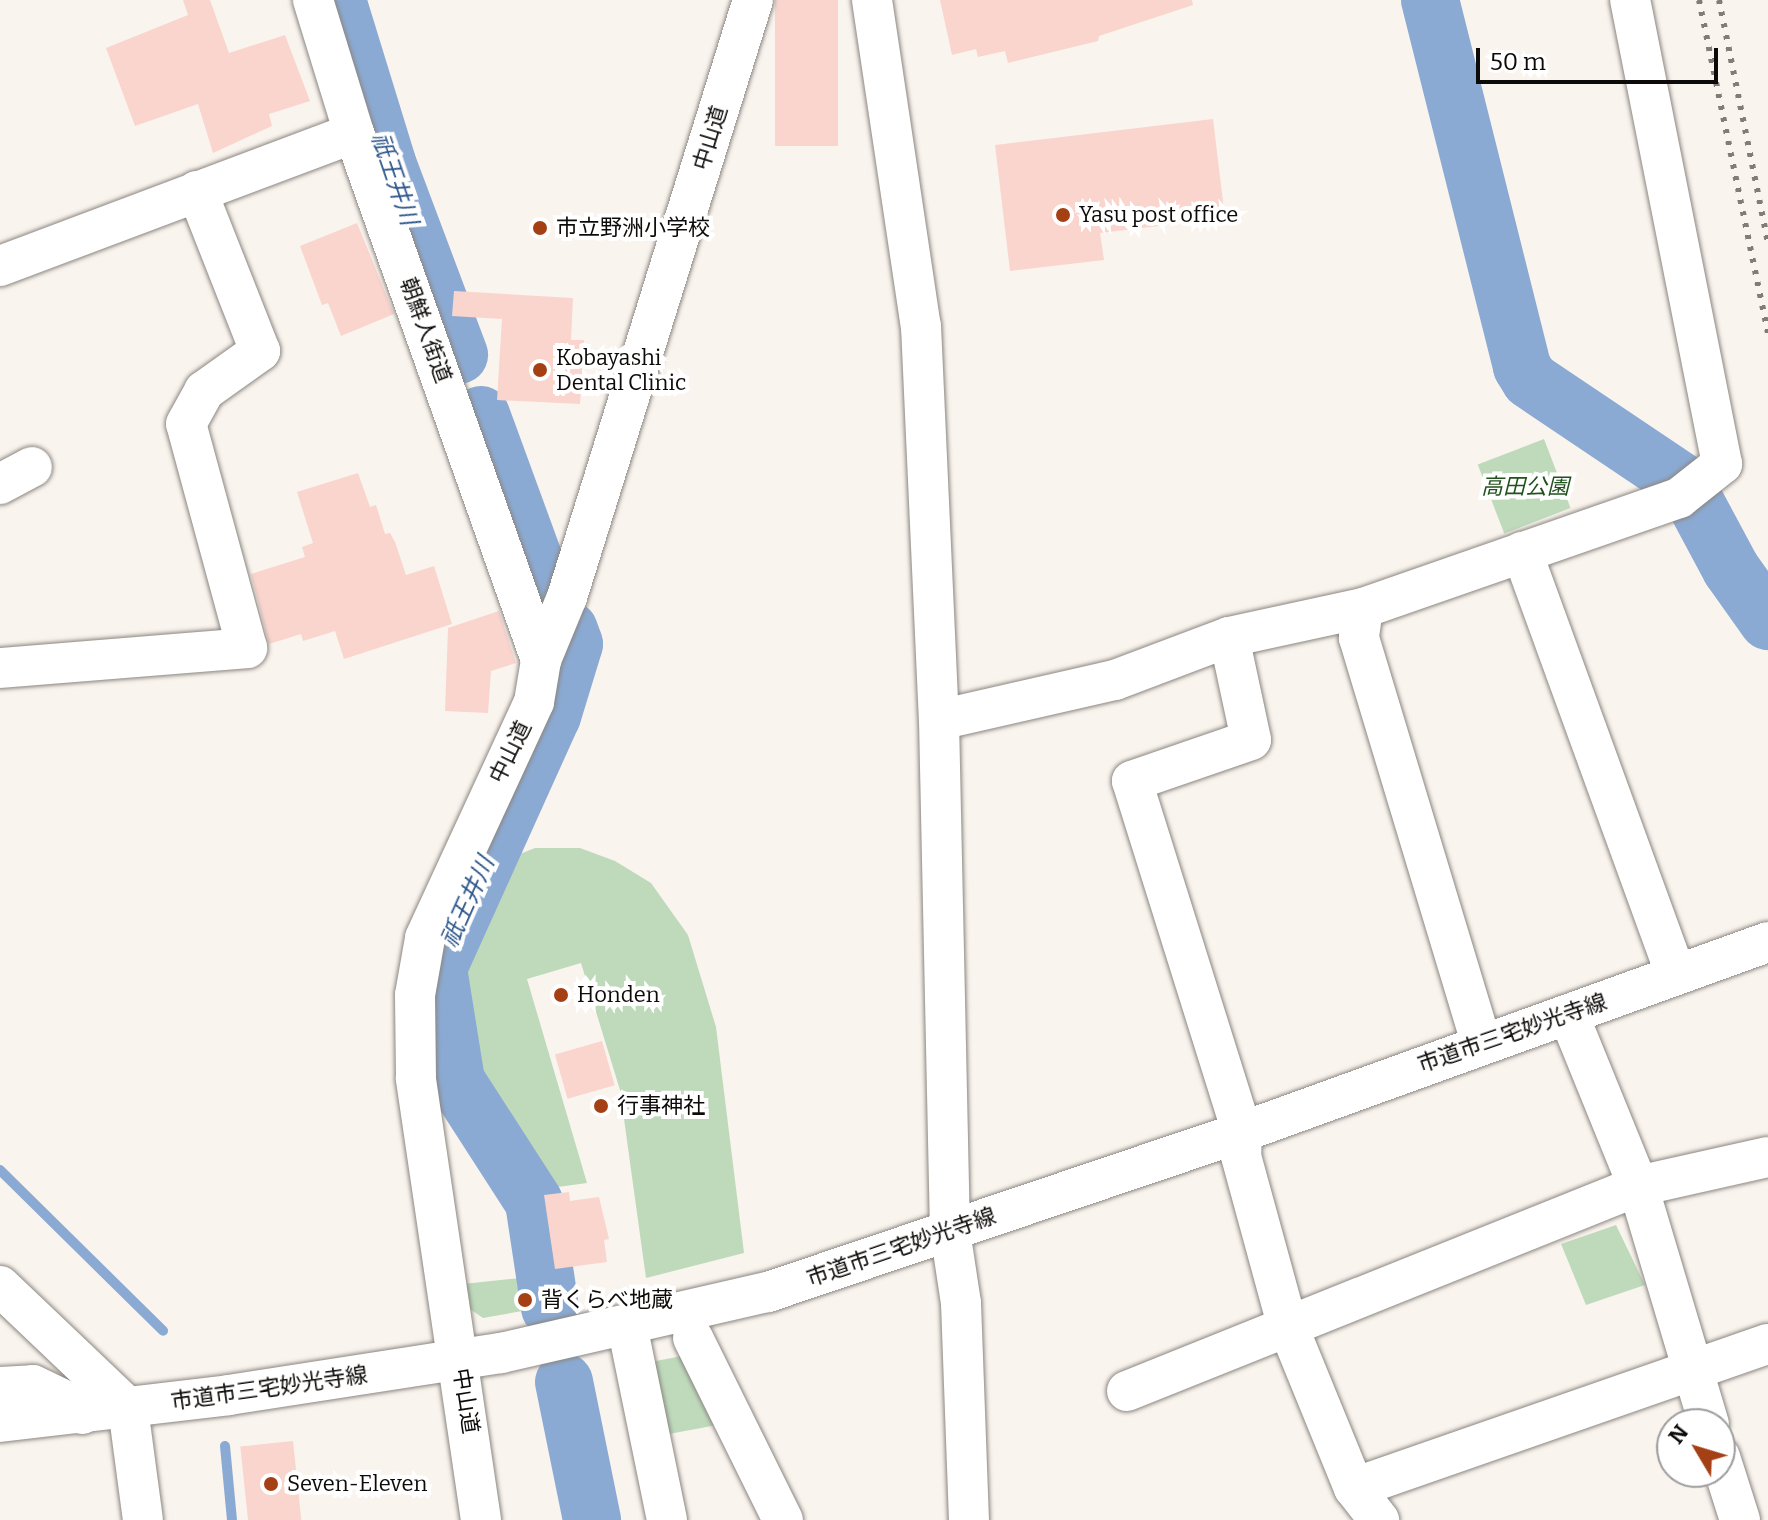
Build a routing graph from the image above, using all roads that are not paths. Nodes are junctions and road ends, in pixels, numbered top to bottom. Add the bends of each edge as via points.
1 (313, 0) edge
2 (753, 0) edge
3 (872, 0) edge
4 (1630, 0) edge
5 (354, 133) junction
6 (197, 191) junction
7 (0, 266) edge
8 (1522, 552) junction
9 (1363, 608) junction
10 (1229, 637) junction
11 (541, 660) junction
12 (0, 668) edge
13 (939, 720) junction
14 (1768, 942) edge
15 (1676, 975) junction
16 (1569, 1016) junction
17 (1482, 1045) junction
18 (1242, 1132) junction
19 (1768, 1157) edge
20 (1638, 1186) junction
21 (950, 1231) junction
22 (0, 1286) edge
23 (1287, 1324) junction
24 (627, 1325) junction
25 (693, 1338) dead end
26 (1768, 1344) edge
27 (459, 1359) junction
28 (1692, 1370) junction
29 (0, 1387) edge
30 (1127, 1391) dead end
31 (128, 1408) junction
32 (1704, 1408) edge
33 (85, 1410) junction
34 (0, 1422) edge
35 (0, 1449) edge
36 (1354, 1488) junction
37 (1730, 1488) edge
38 (143, 1520) edge
39 (481, 1520) edge
40 (667, 1520) edge
41 (783, 1520) edge
42 (969, 1520) edge
43 (1379, 1520) edge
44 (1740, 1520) edge

1 - 5 street, 朝鮮人街道
2 - 11 street, 中山道 via 564,609
3 - 13 street via 921,326
4 - 8 street via 1722,464 1690,491
5 - 6 street
5 - 11 street, 朝鮮人街道
6 - 7 street
6 - 12 street via 260,351 204,391 186,424 247,648
8 - 9 street
8 - 15 street
9 - 10 street
9 - 17 street via 1359,638
10 - 13 street via 1115,680
10 - 18 street via 1251,740 1132,781
11 - 27 street, 中山道 via 534,702 438,903 425,938 415,995 416,1078
13 - 21 street
14 - 15 street, 市道市三宅妙光寺線
15 - 16 street, 市道市三宅妙光寺線
16 - 17 street, 市道市三宅妙光寺線
16 - 20 street
17 - 18 street, 市道市三宅妙光寺線
18 - 21 street, 市道市三宅妙光寺線
18 - 23 street via 1241,1156
19 - 20 street
20 - 23 street
20 - 28 street
21 - 24 street, 市道市三宅妙光寺線 via 768,1292
21 - 42 street via 961,1303
22 - 31 street
23 - 30 street
23 - 36 street
24 - 27 street, 市道市三宅妙光寺線
24 - 40 street
25 - 41 street
26 - 28 street
27 - 31 street, 市道市三宅妙光寺線
27 - 39 street, 中山道
28 - 32 street
28 - 36 street
29 - 33 street via 33,1385
31 - 33 street, 市道市三宅妙光寺線
31 - 38 street
33 - 34 street, 市道市三宅妙光寺線
33 - 35 street via 58,1442
36 - 43 street
37 - 44 street

